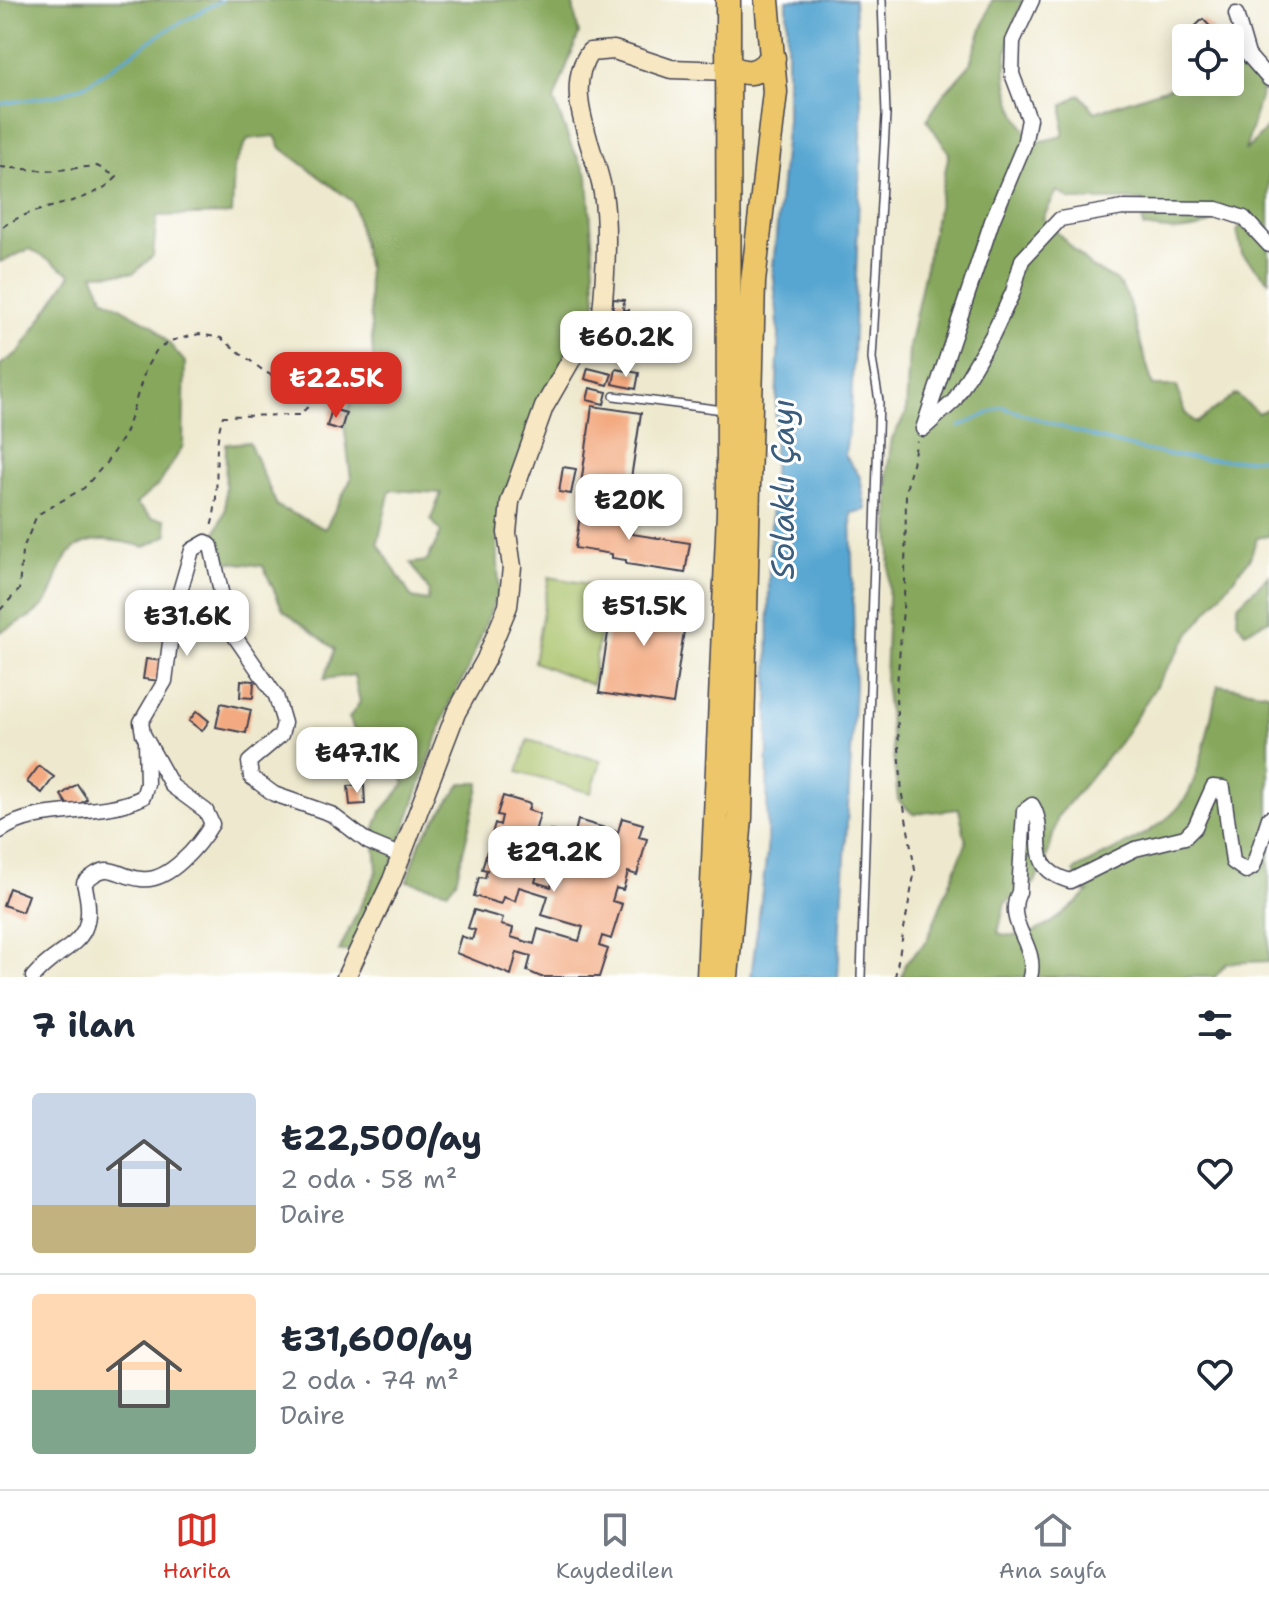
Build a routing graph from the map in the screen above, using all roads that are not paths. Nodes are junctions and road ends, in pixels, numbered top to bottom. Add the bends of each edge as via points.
1 (728, 0) edge
2 (767, 0) edge
3 (882, 0) edge
4 (1032, 0) edge
5 (1236, 14) dead end
6 (771, 29) junction
7 (729, 30) junction
8 (773, 58) junction
9 (729, 69) junction
10 (1269, 79) edge
11 (1269, 245) edge
12 (614, 396) dead end
13 (729, 411) junction
14 (146, 740) junction
15 (1269, 818) edge
16 (0, 831) edge
17 (402, 856) junction
18 (33, 977) edge
19 (346, 977) edge
20 (709, 977) edge
21 (726, 977) edge
22 (861, 977) edge
23 (1030, 977) edge

1 - 7 highway
2 - 6 highway
3 - 22 lane via 886,115 872,359 879,401
4 - 11 street via 1013,41 1012,74 1029,119 1024,145 992,221 923,429 954,401 992,336 1022,260 1060,219 1123,208 1217,209 1244,218
5 - 10 street via 1248,55
6 - 7 highway via 745,22
6 - 8 highway
7 - 9 highway
8 - 9 highway via 758,72 744,75
8 - 21 highway via 775,92 753,282 740,818
9 - 13 highway
9 - 17 street via 671,69 614,50 590,52 579,66 579,98 603,195 601,322 593,338 578,348 544,407 510,502 508,606 456,713
12 - 13 lane
13 - 20 highway
14 - 16 street via 143,797 127,805 25,818
14 - 17 street via 141,722 165,681 174,612 192,550 206,542 229,628 282,707 281,735 249,762 251,777 274,794 331,814 368,842
14 - 18 street via 172,786 206,811 212,824 190,853 156,876 141,879 112,869 95,872 84,883 88,898 81,936
15 - 23 street via 1253,867 1246,871 1233,862 1223,788 1213,787 1185,837 1135,849 1070,881 1045,867 1037,837 1038,814 1032,805 1024,811 1015,901 1017,931 1032,951
17 - 19 street

